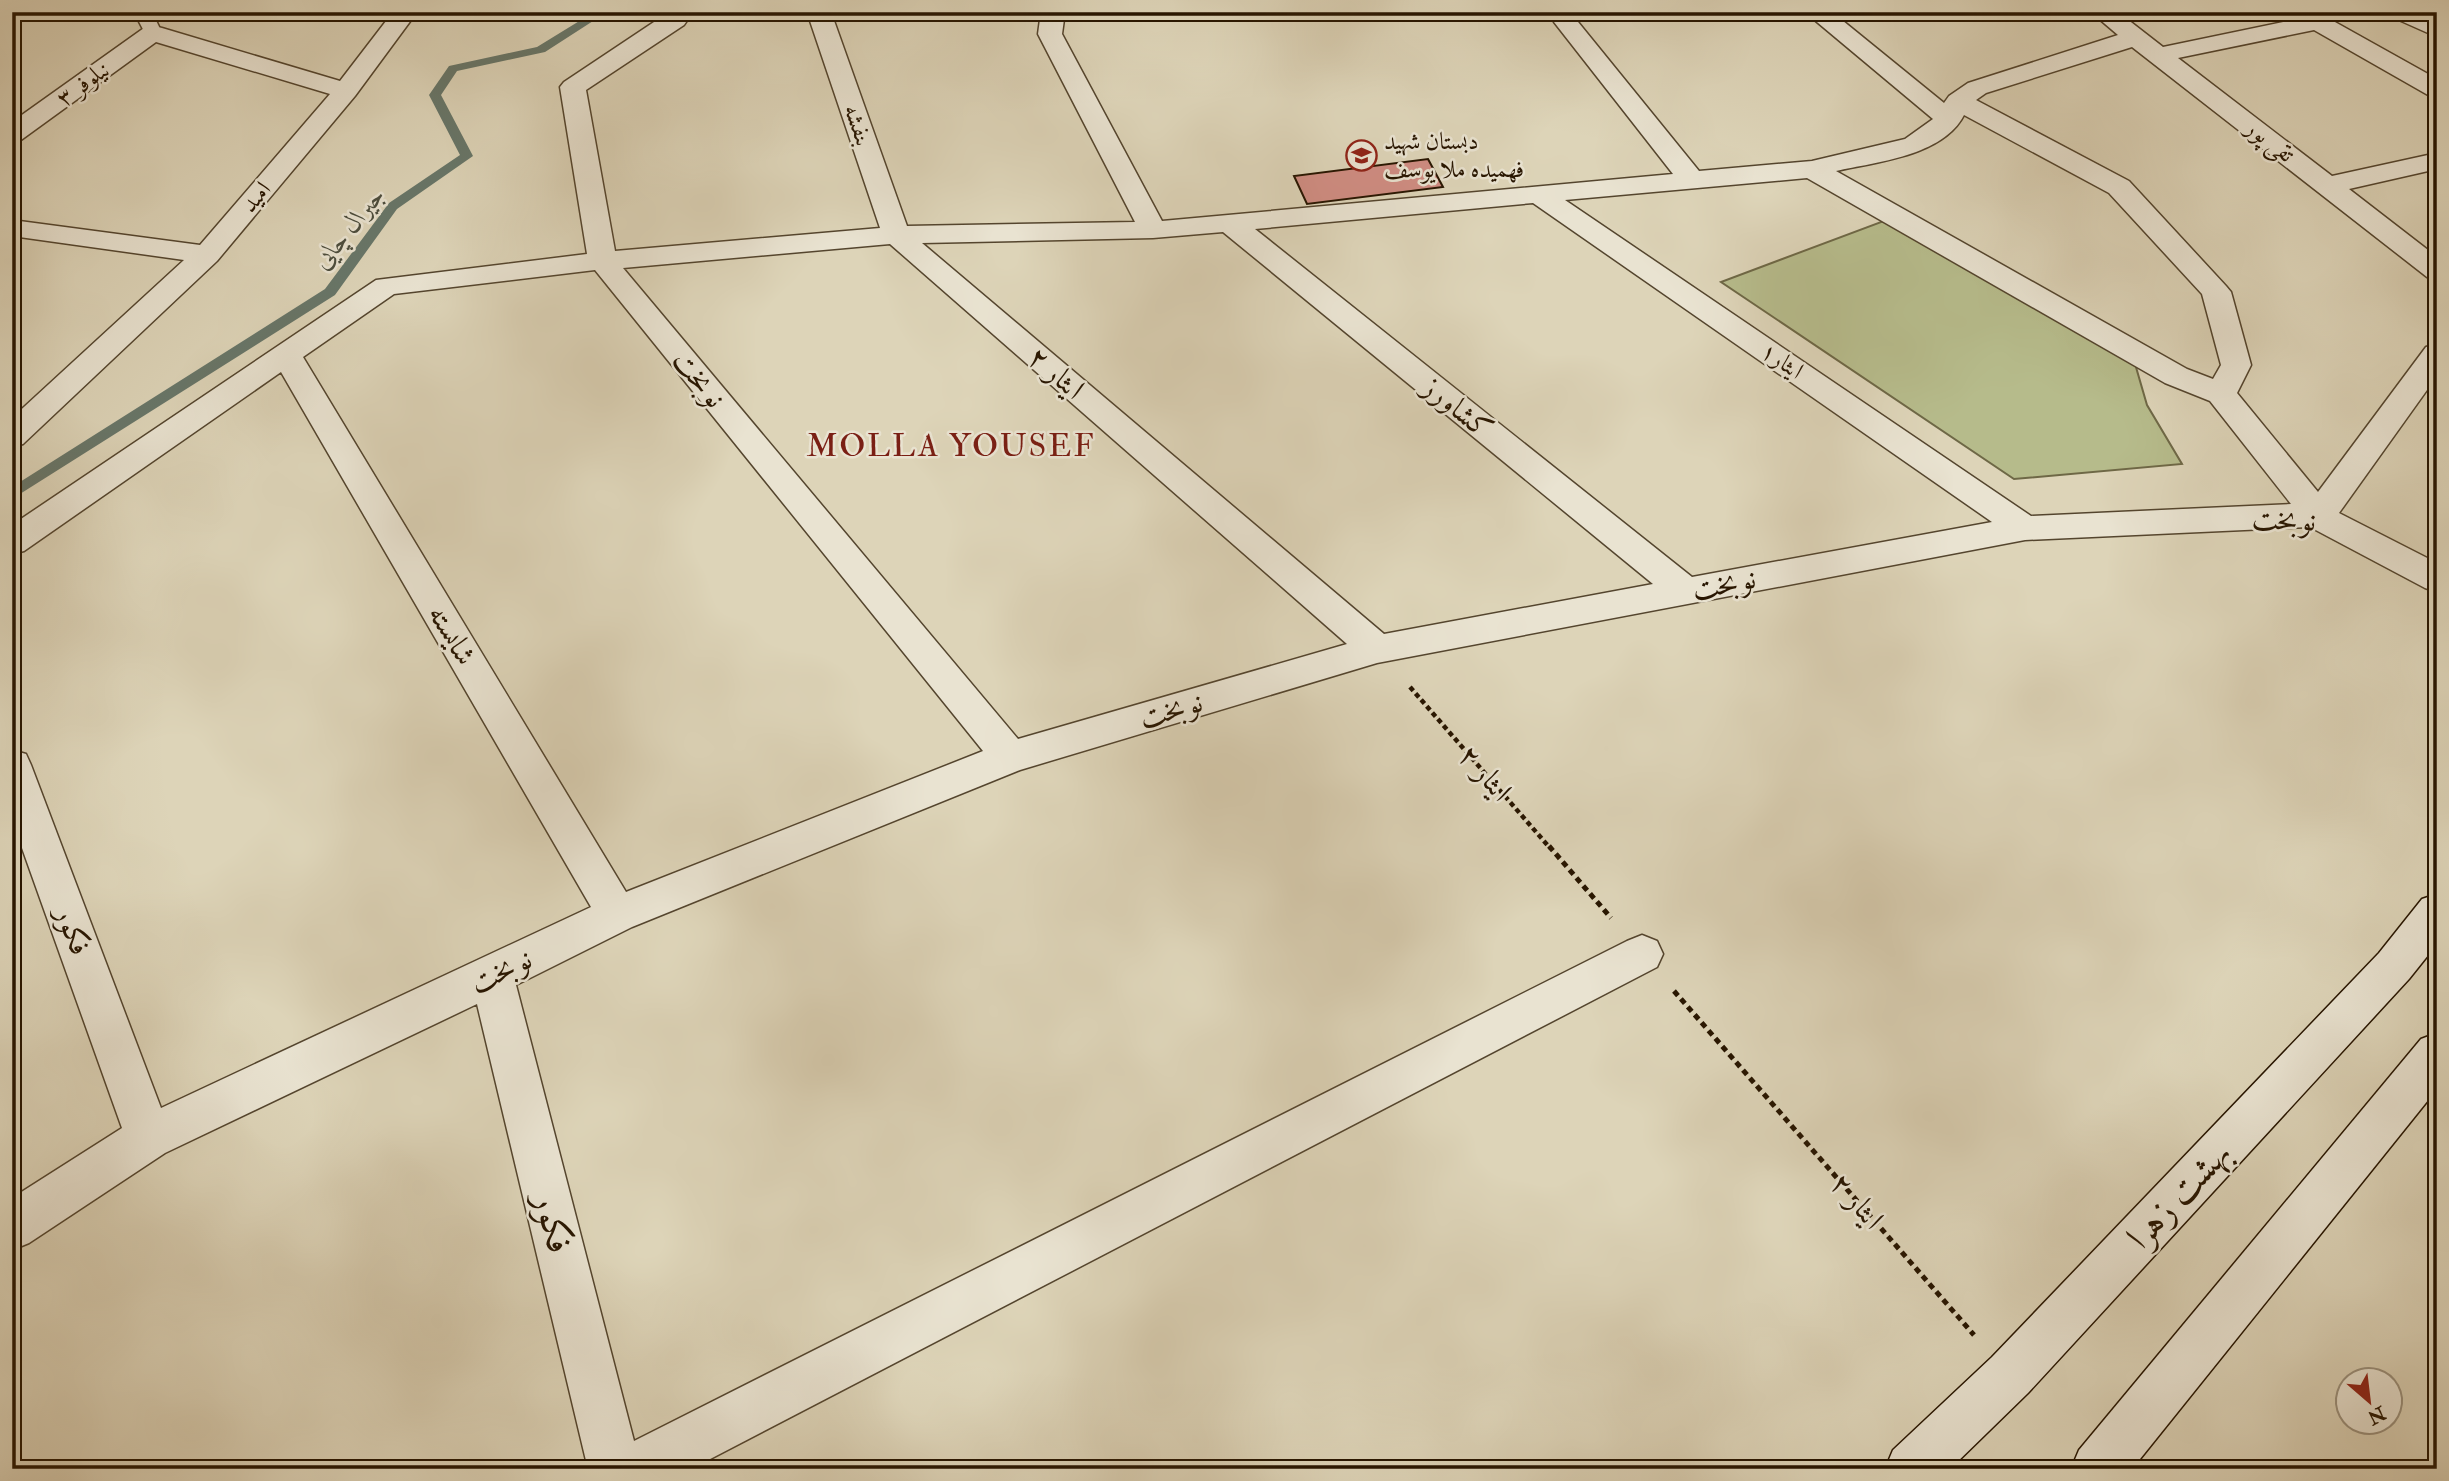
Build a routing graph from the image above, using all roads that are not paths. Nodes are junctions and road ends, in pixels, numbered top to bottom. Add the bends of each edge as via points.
1 (405, 12) edge
2 (681, 12) edge
3 (1053, 12) edge
4 (1817, 12) edge
5 (2103, 12) edge
6 (2400, 12) edge
7 (820, 15) dead end
8 (2314, 17) edge
9 (1566, 22) dead end
10 (148, 23) edge
11 (2437, 30) edge
12 (2138, 37) junction
13 (2160, 55) junction
14 (346, 90) junction
15 (2437, 90) edge
16 (1953, 110) junction
17 (12, 134) edge
18 (2437, 161) edge
19 (1812, 169) junction
20 (1692, 180) junction
21 (2326, 186) junction
22 (1538, 194) junction
23 (1231, 224) junction
24 (12, 228) edge
25 (1153, 230) junction
26 (896, 235) junction
27 (207, 255) junction
28 (602, 261) junction
29 (2437, 271) edge
30 (2437, 354) edge
31 (287, 356) junction
32 (2221, 394) junction
33 (12, 436) edge
34 (2319, 516) junction
35 (2025, 528) junction
36 (12, 541) edge
37 (2437, 579) edge
38 (1685, 592) junction
39 (1377, 649) junction
40 (1010, 757) junction
41 (12, 765) edge
42 (2437, 912) edge
43 (617, 914) junction
44 (1642, 954) road end
45 (492, 976) junction
46 (2437, 1054) edge
47 (149, 1137) junction
48 (12, 1226) edge
49 (615, 1469) edge
50 (635, 1469) edge
51 (1912, 1469) edge
52 (2098, 1469) edge

1 - 14 street, امید
2 - 28 street via 676,20 573,87
3 - 25 street via 1049,34
4 - 16 street
5 - 12 street, تقی پور
6 - 11 street
7 - 26 street, بنفشه
8 - 13 street
8 - 15 street
9 - 20 street
10 - 14 street
10 - 17 street, نیلوفر ۳
12 - 13 street, تقی پور
12 - 16 street via 1977,88
13 - 21 street, تقی پور
14 - 27 street, امید
16 - 19 street via 1914,145
16 - 32 street via 2119,187 2216,292 2236,365
18 - 21 street
19 - 20 street
19 - 32 street via 2176,376
20 - 22 street
21 - 29 street, تقی پور
22 - 23 street
22 - 35 street, ایثار۱
23 - 25 street
23 - 38 street, کشاورز
24 - 27 street
25 - 26 street
26 - 28 street
26 - 39 street, ایثار ۲
27 - 33 street, امید
28 - 31 street via 386,286
28 - 40 street, نوبخت
30 - 34 street
31 - 36 street
31 - 43 street, شایسته
32 - 34 street
34 - 35 street, نوبخت
34 - 37 street, نوبخت
35 - 38 street, نوبخت
38 - 39 street, نوبخت
39 - 40 street, نوبخت
40 - 43 street, نوبخت
41 - 47 street, فکور
42 - 51 street, بهشت زهرا via 2394,966 2010,1375
43 - 45 street, نوبخت
44 - 50 street
45 - 47 street, نوبخت
45 - 49 street, فکور
46 - 52 street
47 - 48 street, نوبخت

